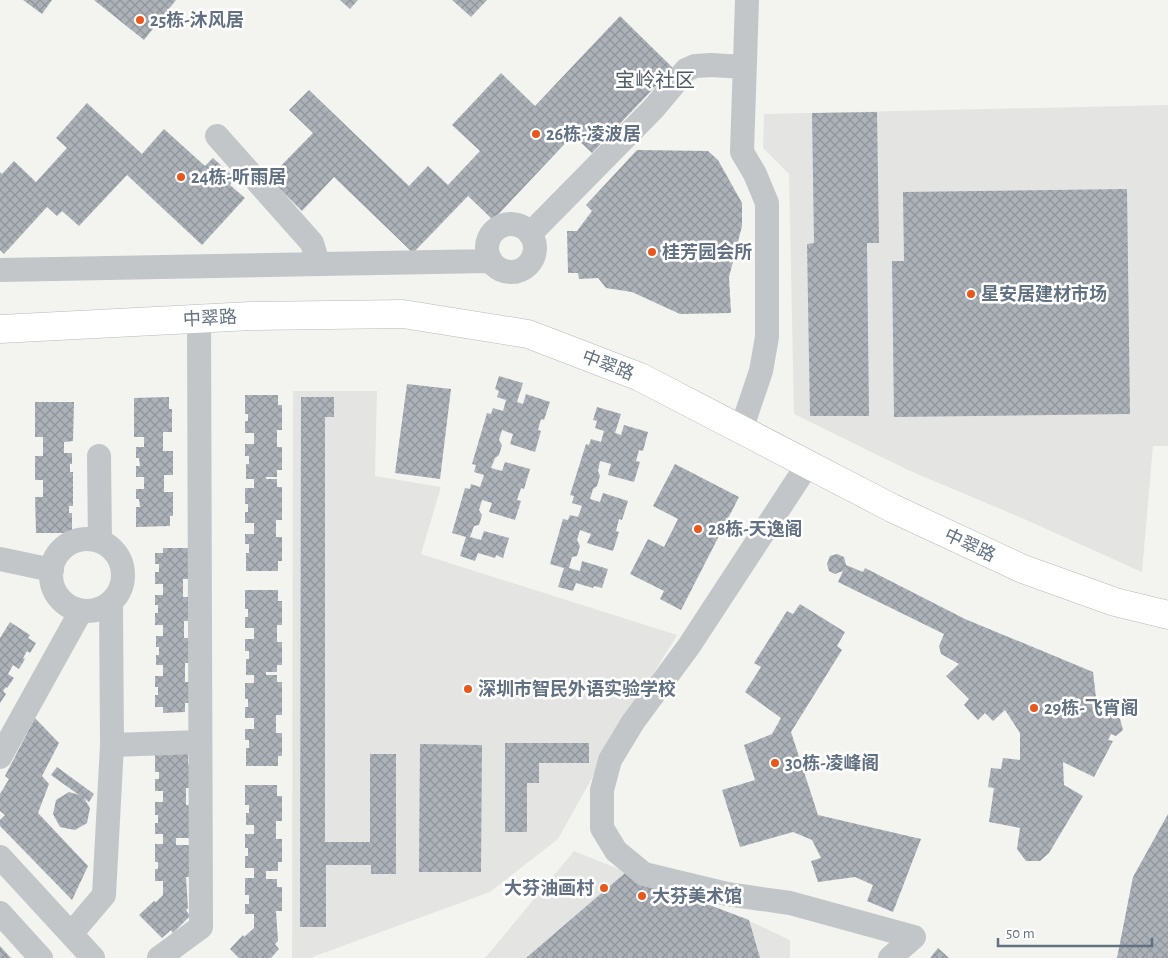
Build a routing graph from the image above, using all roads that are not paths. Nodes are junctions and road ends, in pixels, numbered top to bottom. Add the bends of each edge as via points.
1 (747, 0) edge
2 (744, 67) junction
3 (217, 136) dead end
4 (530, 234) junction
5 (490, 261) junction
6 (318, 263) junction
7 (0, 270) edge
8 (199, 319) junction
9 (0, 328) edge
10 (741, 430) junction
11 (99, 456) dead end
12 (808, 464) junction
13 (100, 541) junction
14 (0, 559) edge
15 (52, 570) junction
16 (111, 602) junction
17 (81, 610) junction
18 (1168, 615) edge
19 (200, 742) junction
20 (112, 745) junction
21 (0, 757) edge
22 (0, 857) edge
23 (0, 913) edge
24 (71, 934) junction
25 (41, 958) edge
26 (93, 958) edge
27 (159, 958) edge
28 (890, 958) edge

1 - 2 street
2 - 4 street via 711,65 686,70 654,108
2 - 10 street via 742,152 767,203 768,229 767,337 761,371
3 - 6 street via 312,243
4 - 5 street via 517,225 501,226 489,238
4 - 5 street via 535,250 524,268 509,272 495,267
5 - 6 street
6 - 7 street
8 - 9 main road, 中翠路
8 - 10 main road, 中翠路 via 403,314 528,334 640,377
8 - 19 street
10 - 12 main road, 中翠路
11 - 13 street
12 - 18 main road, 中翠路 via 892,508 1023,569 1115,602
12 - 28 street via 610,760 602,790 602,828 616,851 644,874 727,894 790,903 914,937
13 - 15 street via 74,541 62,549
13 - 16 street via 113,549 124,576 120,591
14 - 15 street
15 - 17 street via 52,584 59,598
16 - 17 street via 93,611
16 - 20 street
17 - 21 street
19 - 20 street
19 - 27 street via 201,927
20 - 24 street via 104,895
22 - 24 street
23 - 25 street
24 - 26 street

